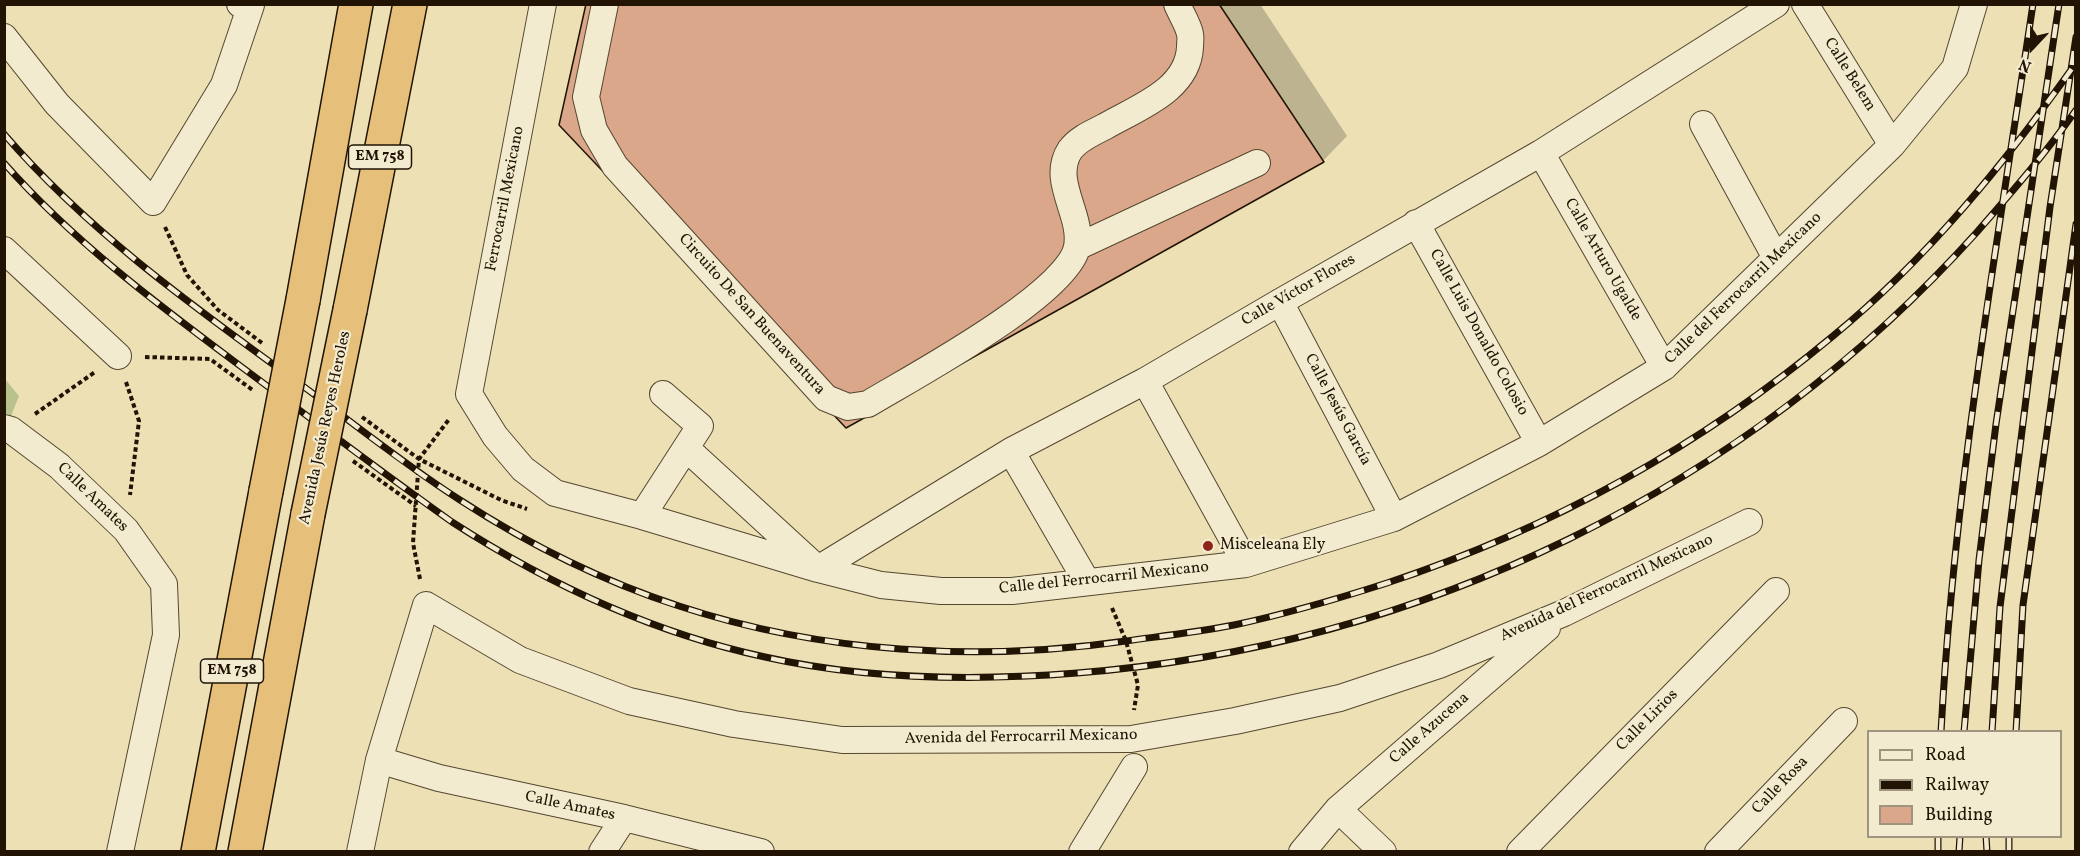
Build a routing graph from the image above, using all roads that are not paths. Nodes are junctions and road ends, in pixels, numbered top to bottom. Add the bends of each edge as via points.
1 (240, 4) edge
2 (356, 4) edge
3 (410, 4) edge
4 (543, 4) edge
5 (605, 4) edge
6 (1177, 4) edge
7 (1776, 4) edge
8 (1805, 4) edge
9 (1974, 4) edge
10 (251, 5) edge
11 (4, 38) edge
12 (1702, 124) dead end
13 (1892, 145) junction
14 (1541, 153) junction
15 (1257, 163) dead end
16 (1416, 223) junction
17 (1077, 247) junction
18 (4, 250) edge
19 (1776, 258) junction
20 (1280, 302) junction
21 (118, 356) road end
22 (1664, 367) junction
23 (1145, 381) junction
24 (469, 394) joint
25 (663, 394) dead end
26 (8, 429) edge
27 (1539, 443) junction
28 (686, 448) junction
29 (1011, 451) junction
30 (642, 516) junction
31 (1394, 518) junction
32 (1749, 522) dead end
33 (1246, 564) junction
34 (818, 568) junction
35 (1087, 582) junction
36 (1776, 591) dead end
37 (1564, 613) junction
38 (1844, 721) dead end
39 (379, 760) junction
40 (1134, 767) dead end
41 (1338, 809) junction
42 (624, 818) junction
43 (120, 852) edge
44 (198, 852) edge
45 (245, 852) edge
46 (360, 852) edge
47 (602, 852) edge
48 (761, 852) edge
49 (1082, 852) edge
50 (1302, 852) edge
51 (1383, 852) edge
52 (1520, 852) edge
53 (1718, 852) edge

1 - 10 street
2 - 44 highway, EM 758, bridge
3 - 45 highway, Avenida Jesús Reyes Heroles / EM 758, bridge
4 - 24 street, Ferrocarril Mexicano
5 - 17 street, Circuito De San Buenaventura via 586,97 594,130 615,165 826,398 848,407 868,404 958,350 1008,319 1054,282 1069,266
6 - 17 street via 1190,34 1189,58 1182,74 1167,90 1083,139 1071,150 1062,170 1076,225
7 - 14 street, Calle Víctor Flores
8 - 13 street, Calle Belem
9 - 13 street, Calle del Ferrocarril Mexicano via 1954,68
10 - 11 street via 224,85 153,202 57,104
12 - 19 street
13 - 19 street, Calle del Ferrocarril Mexicano
14 - 16 street, Calle Víctor Flores
14 - 22 street, Calle Arturo Ugalde
15 - 17 street
16 - 20 street, Calle Víctor Flores
16 - 27 street, Calle Luis Donaldo Colosio
18 - 21 street
19 - 22 street, Calle del Ferrocarril Mexicano
20 - 23 street, Calle Víctor Flores
20 - 31 street, Calle Jesús García
22 - 27 street, Calle del Ferrocarril Mexicano
23 - 29 street, Calle Víctor Flores
23 - 33 street
24 - 30 street, Calle del Ferrocarril Mexicano via 495,436 523,468 555,494
25 - 28 street via 700,426
26 - 43 street, Calle Amates via 59,466 126,530 164,584 166,635
27 - 31 street, Calle del Ferrocarril Mexicano
28 - 30 street
28 - 34 street
29 - 34 street, Calle Víctor Flores
29 - 35 street
30 - 34 street, Calle del Ferrocarril Mexicano
31 - 33 street, Calle del Ferrocarril Mexicano
32 - 37 street, Avenida del Ferrocarril Mexicano
33 - 35 street, Calle del Ferrocarril Mexicano
34 - 35 street, Calle del Ferrocarril Mexicano via 880,585 941,591 1012,591
36 - 52 street, Calle Lirios
37 - 39 street, Avenida del Ferrocarril Mexicano via 1439,665 1340,698 1235,721 1131,739 842,740 734,724 629,700 520,660 426,605
37 - 41 street, Calle Azucena
38 - 53 street, Calle Rosa
39 - 42 street, Calle Amates via 439,778
39 - 46 street
40 - 49 street
41 - 50 street, Calle Azucena
41 - 51 street
42 - 47 street
42 - 48 street, Calle Amates

